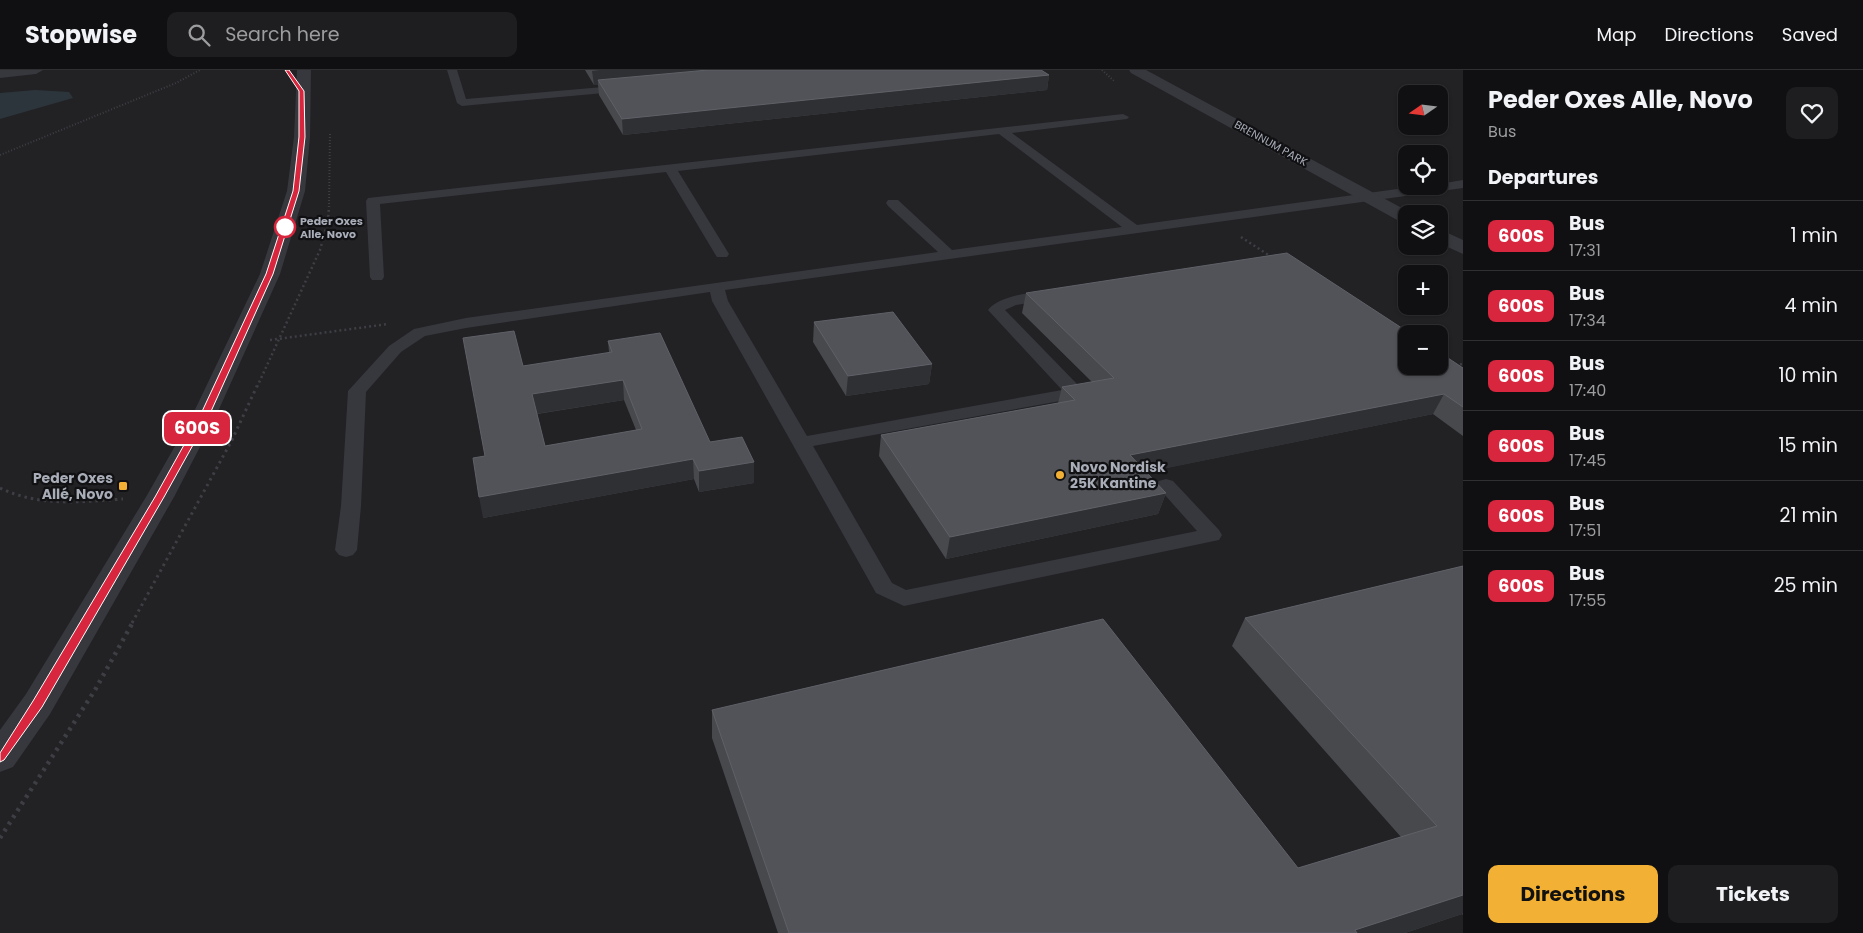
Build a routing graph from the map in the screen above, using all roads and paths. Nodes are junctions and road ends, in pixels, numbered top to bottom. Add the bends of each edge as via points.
1 (36, 70) edge
2 (200, 70) edge
3 (452, 70) edge
4 (1136, 70) edge
5 (0, 74) edge
6 (299, 79) edge
7 (633, 87) edge
8 (1123, 117) dead end
9 (1001, 130) junction
10 (0, 155) edge
11 (670, 168) junction
12 (1463, 184) edge
13 (1371, 198) junction
14 (893, 203) dead end
15 (1398, 213) edge
16 (1215, 219) junction
17 (1135, 230) junction
18 (1448, 240) edge
19 (1463, 248) edge
20 (722, 254) dead end
21 (949, 255) junction
22 (1278, 261) edge
23 (377, 277) dead end
24 (716, 287) junction
25 (1070, 293) edge
26 (1463, 364) edge
27 (1454, 365) edge
28 (801, 443) junction
29 (1166, 485) dead end
30 (0, 488) edge
31 (205, 491) dead end
32 (160, 497) junction
33 (346, 550) dead end
34 (0, 757) edge

1 - 5 street
2 - 10 path via 176,83
3 - 7 lane via 462,103
4 - 13 street, BRENNUM PARK
6 - 32 street via 302,137 296,191 270,274 204,418
8 - 9 lane
9 - 11 lane
9 - 17 lane
11 - 20 lane
11 - 23 lane via 373,201
12 - 13 lane
13 - 15 street, BRENNUM PARK
13 - 16 lane
14 - 21 lane
16 - 17 lane
16 - 22 path
17 - 21 lane
18 - 19 street
21 - 24 lane
24 - 28 lane via 720,301
24 - 33 lane via 429,330 420,332 395,349 357,390
25 - 28 lane via 1011,302 999,305 996,310 1071,388 1071,394
26 - 27 path
28 - 29 lane via 884,588 904,598 1212,535
30 - 32 path via 13,495 40,501
31 - 32 path
32 - 34 street via 38,704

